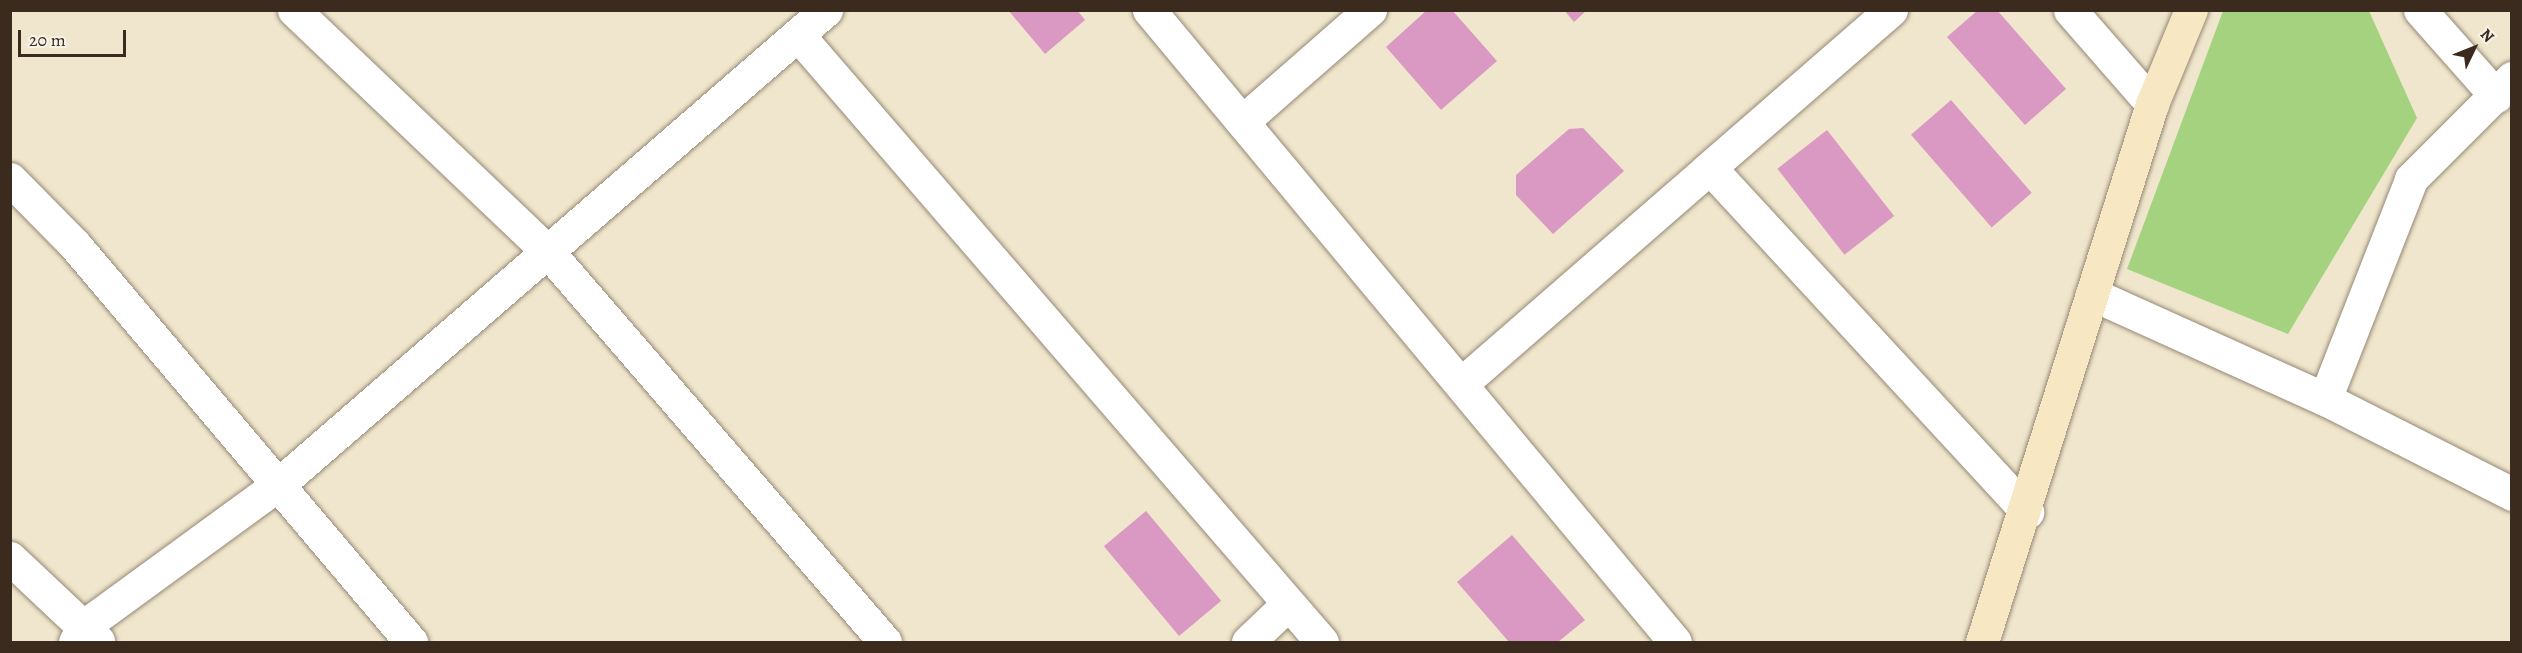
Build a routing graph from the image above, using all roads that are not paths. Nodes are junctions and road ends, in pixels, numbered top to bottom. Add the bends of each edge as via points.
1 (294, 10) edge
2 (826, 10) edge
3 (1149, 10) edge
4 (1370, 10) edge
5 (1891, 10) edge
6 (2070, 10) edge
7 (2191, 10) edge
8 (2420, 10) edge
9 (798, 35) junction
10 (2504, 87) edge
11 (2152, 104) junction
12 (1243, 121) junction
13 (1710, 168) junction
14 (10, 179) edge
15 (549, 253) junction
16 (2092, 294) junction
17 (1461, 384) junction
18 (2325, 399) junction
19 (279, 484) junction
20 (2511, 494) edge
21 (2027, 512) junction
22 (10, 558) edge
23 (1287, 605) junction
24 (86, 637) edge
25 (411, 642) edge
26 (885, 642) edge
27 (1248, 642) edge
28 (1322, 642) edge
29 (1675, 642) edge
30 (1982, 642) edge

1 - 15 street
2 - 9 street
3 - 12 street
4 - 12 street
5 - 13 street
6 - 11 street
7 - 11 street
8 - 10 street
9 - 15 street
9 - 23 street
10 - 18 street via 2411,179
11 - 16 street
12 - 17 street
13 - 17 street
13 - 21 street
14 - 19 street via 74,244
15 - 19 street
15 - 26 street
16 - 18 street
16 - 21 street
17 - 29 street
18 - 20 street
19 - 24 street
19 - 25 street
21 - 30 street
22 - 24 street
23 - 27 street
23 - 28 street

